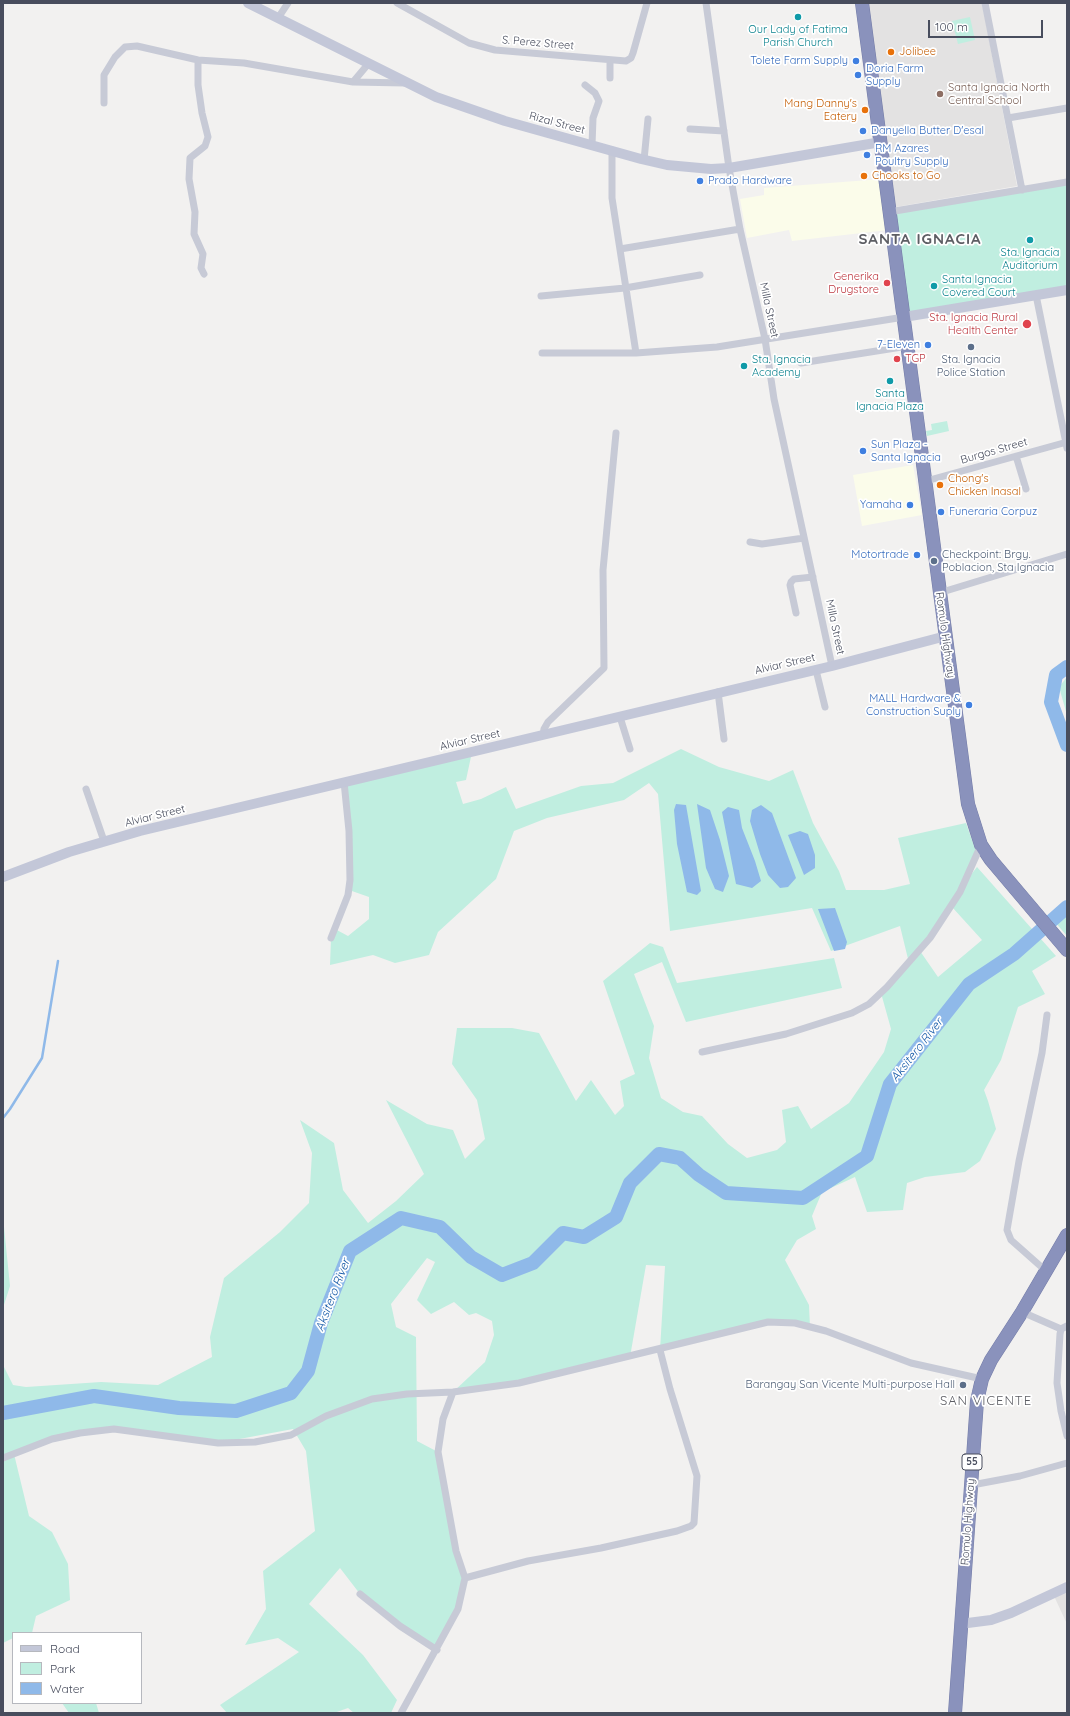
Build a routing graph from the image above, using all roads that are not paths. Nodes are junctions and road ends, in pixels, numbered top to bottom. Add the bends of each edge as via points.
1 (248, 3) edge
2 (288, 3) edge
3 (397, 3) edge
4 (647, 3) edge
5 (706, 3) edge
6 (862, 3) edge
7 (985, 3) edge
8 (278, 18) junction
9 (198, 60) junction
10 (610, 60) junction
11 (369, 63) junction
12 (610, 78) dead end
13 (354, 82) junction
14 (410, 83) junction
15 (585, 85) dead end
16 (104, 103) dead end
17 (1067, 108) edge
18 (1008, 118) junction
19 (648, 119) dead end
20 (690, 129) dead end
21 (724, 131) junction
22 (881, 142) junction
23 (592, 145) junction
24 (612, 150) junction
25 (644, 160) junction
26 (730, 168) junction
27 (1067, 182) edge
28 (1022, 190) junction
29 (889, 212) junction
30 (740, 229) junction
31 (620, 249) junction
32 (204, 274) dead end
33 (700, 274) dead end
34 (625, 288) junction
35 (1067, 290) edge
36 (1036, 295) junction
37 (541, 296) dead end
38 (904, 317) junction
39 (765, 339) junction
40 (908, 346) junction
41 (636, 352) junction
42 (542, 353) dead end
43 (801, 363) dead end
44 (616, 433) dead end
45 (1067, 444) edge
46 (1016, 456) junction
47 (926, 481) junction
48 (1026, 488) dead end
49 (804, 538) junction
50 (750, 542) dead end
51 (1067, 554) edge
52 (813, 577) junction
53 (939, 593) junction
54 (796, 613) dead end
55 (946, 636) junction
56 (832, 666) junction
57 (816, 670) junction
58 (718, 692) junction
59 (825, 706) dead end
60 (620, 717) junction
61 (543, 735) junction
62 (724, 739) dead end
63 (630, 749) dead end
64 (344, 782) junction
65 (86, 789) dead end
66 (104, 841) junction
67 (981, 845) junction
68 (3, 877) edge
69 (331, 938) dead end
70 (1067, 950) edge
71 (1047, 1015) dead end
72 (702, 1052) dead end
73 (1067, 1235) edge
74 (1046, 1271) junction
75 (1022, 1312) junction
76 (1064, 1328) edge
77 (660, 1350) junction
78 (982, 1379) junction
79 (453, 1392) junction
80 (1067, 1436) edge
81 (3, 1458) edge
82 (1067, 1463) edge
83 (972, 1485) junction
84 (465, 1578) junction
85 (1067, 1587) edge
86 (360, 1594) dead end
87 (960, 1624) junction
88 (437, 1650) junction
89 (401, 1713) edge
90 (955, 1713) edge

1 - 8 street, Rizal Street
2 - 8 street
3 - 10 street, S. Perez Street via 469,43 495,50
4 - 10 street, S. Perez Street via 631,58 626,61
5 - 21 street, Milla Street
6 - 22 highway, Romulo Highway
7 - 18 street
8 - 11 street, Rizal Street
9 - 13 street via 244,63
9 - 16 street via 137,46 125,46 104,75
9 - 32 street via 198,85 208,137 204,146 190,158 189,179 195,212 194,234 203,254 201,263
10 - 12 street
11 - 13 street
11 - 14 street, Rizal Street
13 - 14 street
14 - 23 street, Rizal Street via 436,97 505,121
15 - 23 street via 600,101 593,118
17 - 18 street
18 - 28 street
19 - 25 street
20 - 21 street
21 - 26 street, Milla Street
22 - 26 street, Rizal Street
22 - 29 highway, Romulo Highway
23 - 24 street, Rizal Street
24 - 25 street, Rizal Street
24 - 31 street via 611,184
25 - 26 street, Rizal Street via 667,165
26 - 30 street, Milla Street
27 - 28 street
28 - 29 street
29 - 38 highway, Romulo Highway
30 - 31 street
30 - 39 street, Milla Street
31 - 34 street
33 - 34 street
34 - 37 street
34 - 41 street
35 - 36 street
36 - 38 street
36 - 45 street
38 - 39 street
38 - 40 highway, Romulo Highway
39 - 41 street via 717,347
39 - 49 street, Milla Street via 774,399
40 - 43 street
40 - 47 highway, Romulo Highway
41 - 42 street
44 - 61 street via 603,570 604,668 548,722
45 - 46 street, Burgos Street
46 - 47 street, Burgos Street
46 - 48 street
47 - 53 highway, Romulo Highway
49 - 50 street via 762,544
49 - 52 street, Milla Street
51 - 53 street
52 - 54 street via 794,579 790,585
52 - 56 street, Milla Street
53 - 55 highway, Romulo Highway
55 - 56 street, Alviar Street
55 - 67 highway, Romulo Highway via 968,804
56 - 57 street, Alviar Street
57 - 58 street, Alviar Street
57 - 59 street
58 - 60 street, Alviar Street
58 - 62 street
60 - 61 street, Alviar Street
60 - 63 street
61 - 64 street, Alviar Street
64 - 66 street, Alviar Street
64 - 69 street via 350,880 348,895
65 - 66 street
66 - 68 street, Alviar Street
67 - 70 highway, Romulo Highway via 1000,873
67 - 72 street via 960,892 930,938 869,1004 852,1013 786,1034
71 - 74 street via 1042,1053 1007,1230 1011,1240
73 - 74 highway, Romulo Highway / 55
74 - 75 highway, Romulo Highway / 55
75 - 76 street
75 - 78 highway, Romulo Highway / 55 via 990,1360
76 - 80 street via 1058,1354 1057,1383
77 - 78 street via 768,1322 795,1323 826,1331 911,1363
77 - 79 street via 519,1383
77 - 84 street via 697,1476 694,1523 677,1531
78 - 83 highway, Romulo Highway / 55 via 974,1418
79 - 81 street via 407,1394 372,1400 326,1416 291,1435 255,1442 218,1443 114,1430 52,1439
79 - 84 street via 443,1419 438,1452 456,1552
82 - 83 street via 1020,1476
83 - 87 highway, Romulo Highway / 55
84 - 88 street via 458,1608
85 - 87 street via 1004,1616
86 - 88 street via 400,1626
87 - 90 highway, Romulo Highway / 55
88 - 89 street

